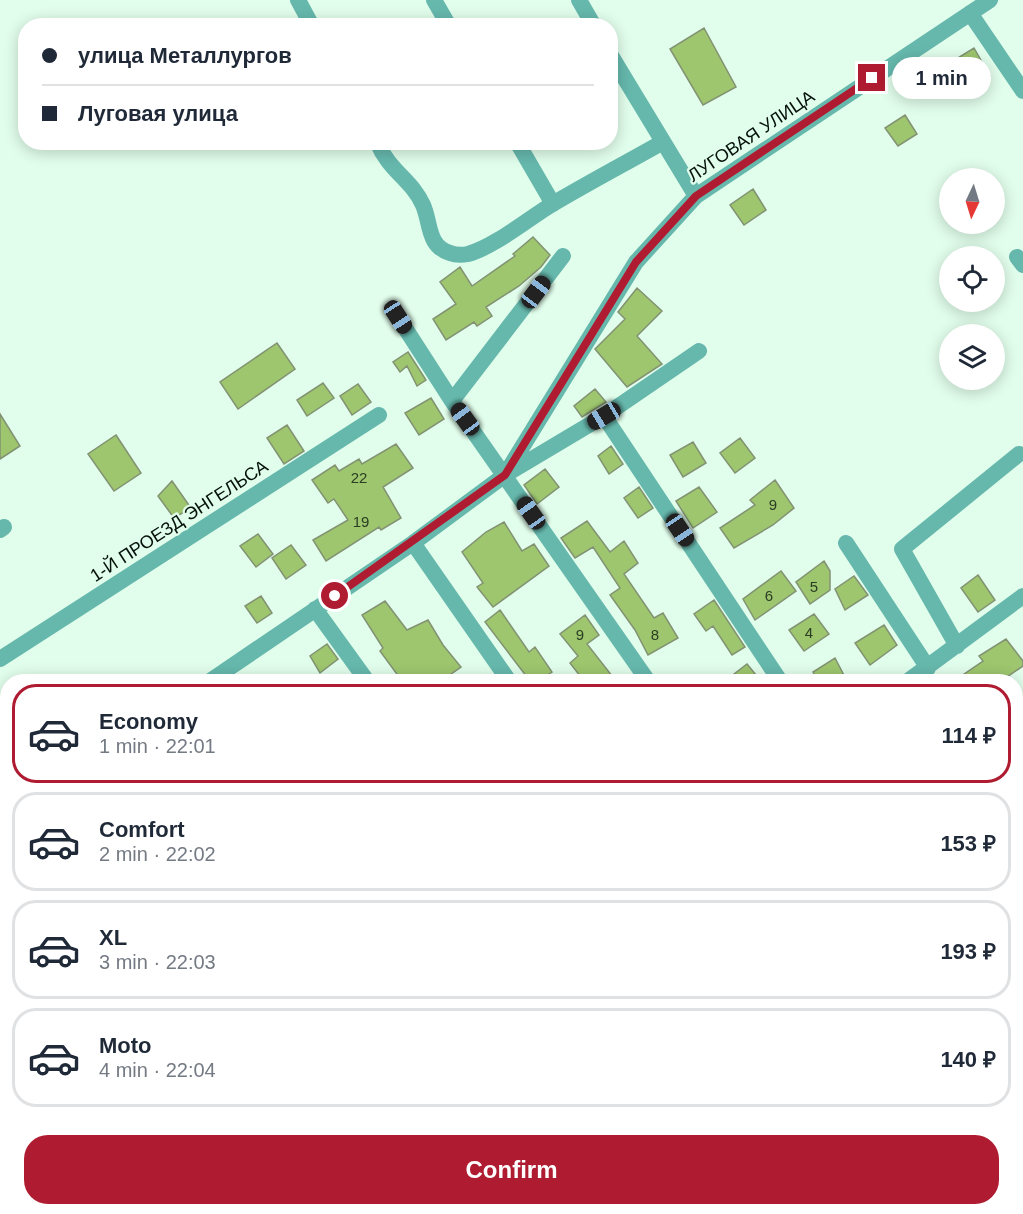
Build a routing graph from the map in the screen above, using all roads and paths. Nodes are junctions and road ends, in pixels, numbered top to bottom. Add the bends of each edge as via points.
1 (298, 0) edge
2 (434, 0) edge
3 (579, 0) edge
4 (990, 0) edge
5 (970, 13) junction
6 (308, 18) edge
7 (444, 18) edge
8 (589, 18) edge
9 (618, 67) edge
10 (1023, 91) edge
11 (663, 142) junction
12 (380, 150) edge
13 (522, 150) edge
14 (696, 196) junction
15 (553, 204) junction
16 (563, 256) dead end
17 (398, 317) dead end
18 (699, 351) dead end
19 (452, 401) junction
20 (380, 415) dead end
21 (604, 416) junction
22 (1019, 453) dead end
23 (505, 475) junction
24 (413, 543) junction
25 (846, 543) dead end
26 (1023, 596) edge
27 (315, 609) junction
28 (957, 646) junction
29 (0, 659) edge
30 (928, 668) junction
31 (220, 674) edge
32 (362, 674) edge
33 (504, 674) edge
34 (643, 674) edge
35 (775, 674) edge
36 (919, 674) edge

1 - 6 street
2 - 7 street
3 - 8 street
4 - 5 street, ЛУГОВАЯ УЛИЦА
5 - 10 street
5 - 14 street, ЛУГОВАЯ УЛИЦА
9 - 11 street
11 - 14 street
11 - 15 street
12 - 15 street via 423,204 430,236 439,249 452,254 468,254 484,247
13 - 15 street
14 - 23 street, ЛУГОВАЯ УЛИЦА via 636,262
16 - 19 street
17 - 19 street
18 - 21 street
19 - 23 street
20 - 29 street, 1-Й ПРОЕЗД ЭНГЕЛЬСА
21 - 23 street
21 - 35 street
22 - 28 street via 902,549
23 - 24 street
23 - 34 street
24 - 27 street
24 - 33 street
25 - 30 street
26 - 28 street
27 - 31 street
27 - 32 street
28 - 30 street
30 - 36 street

